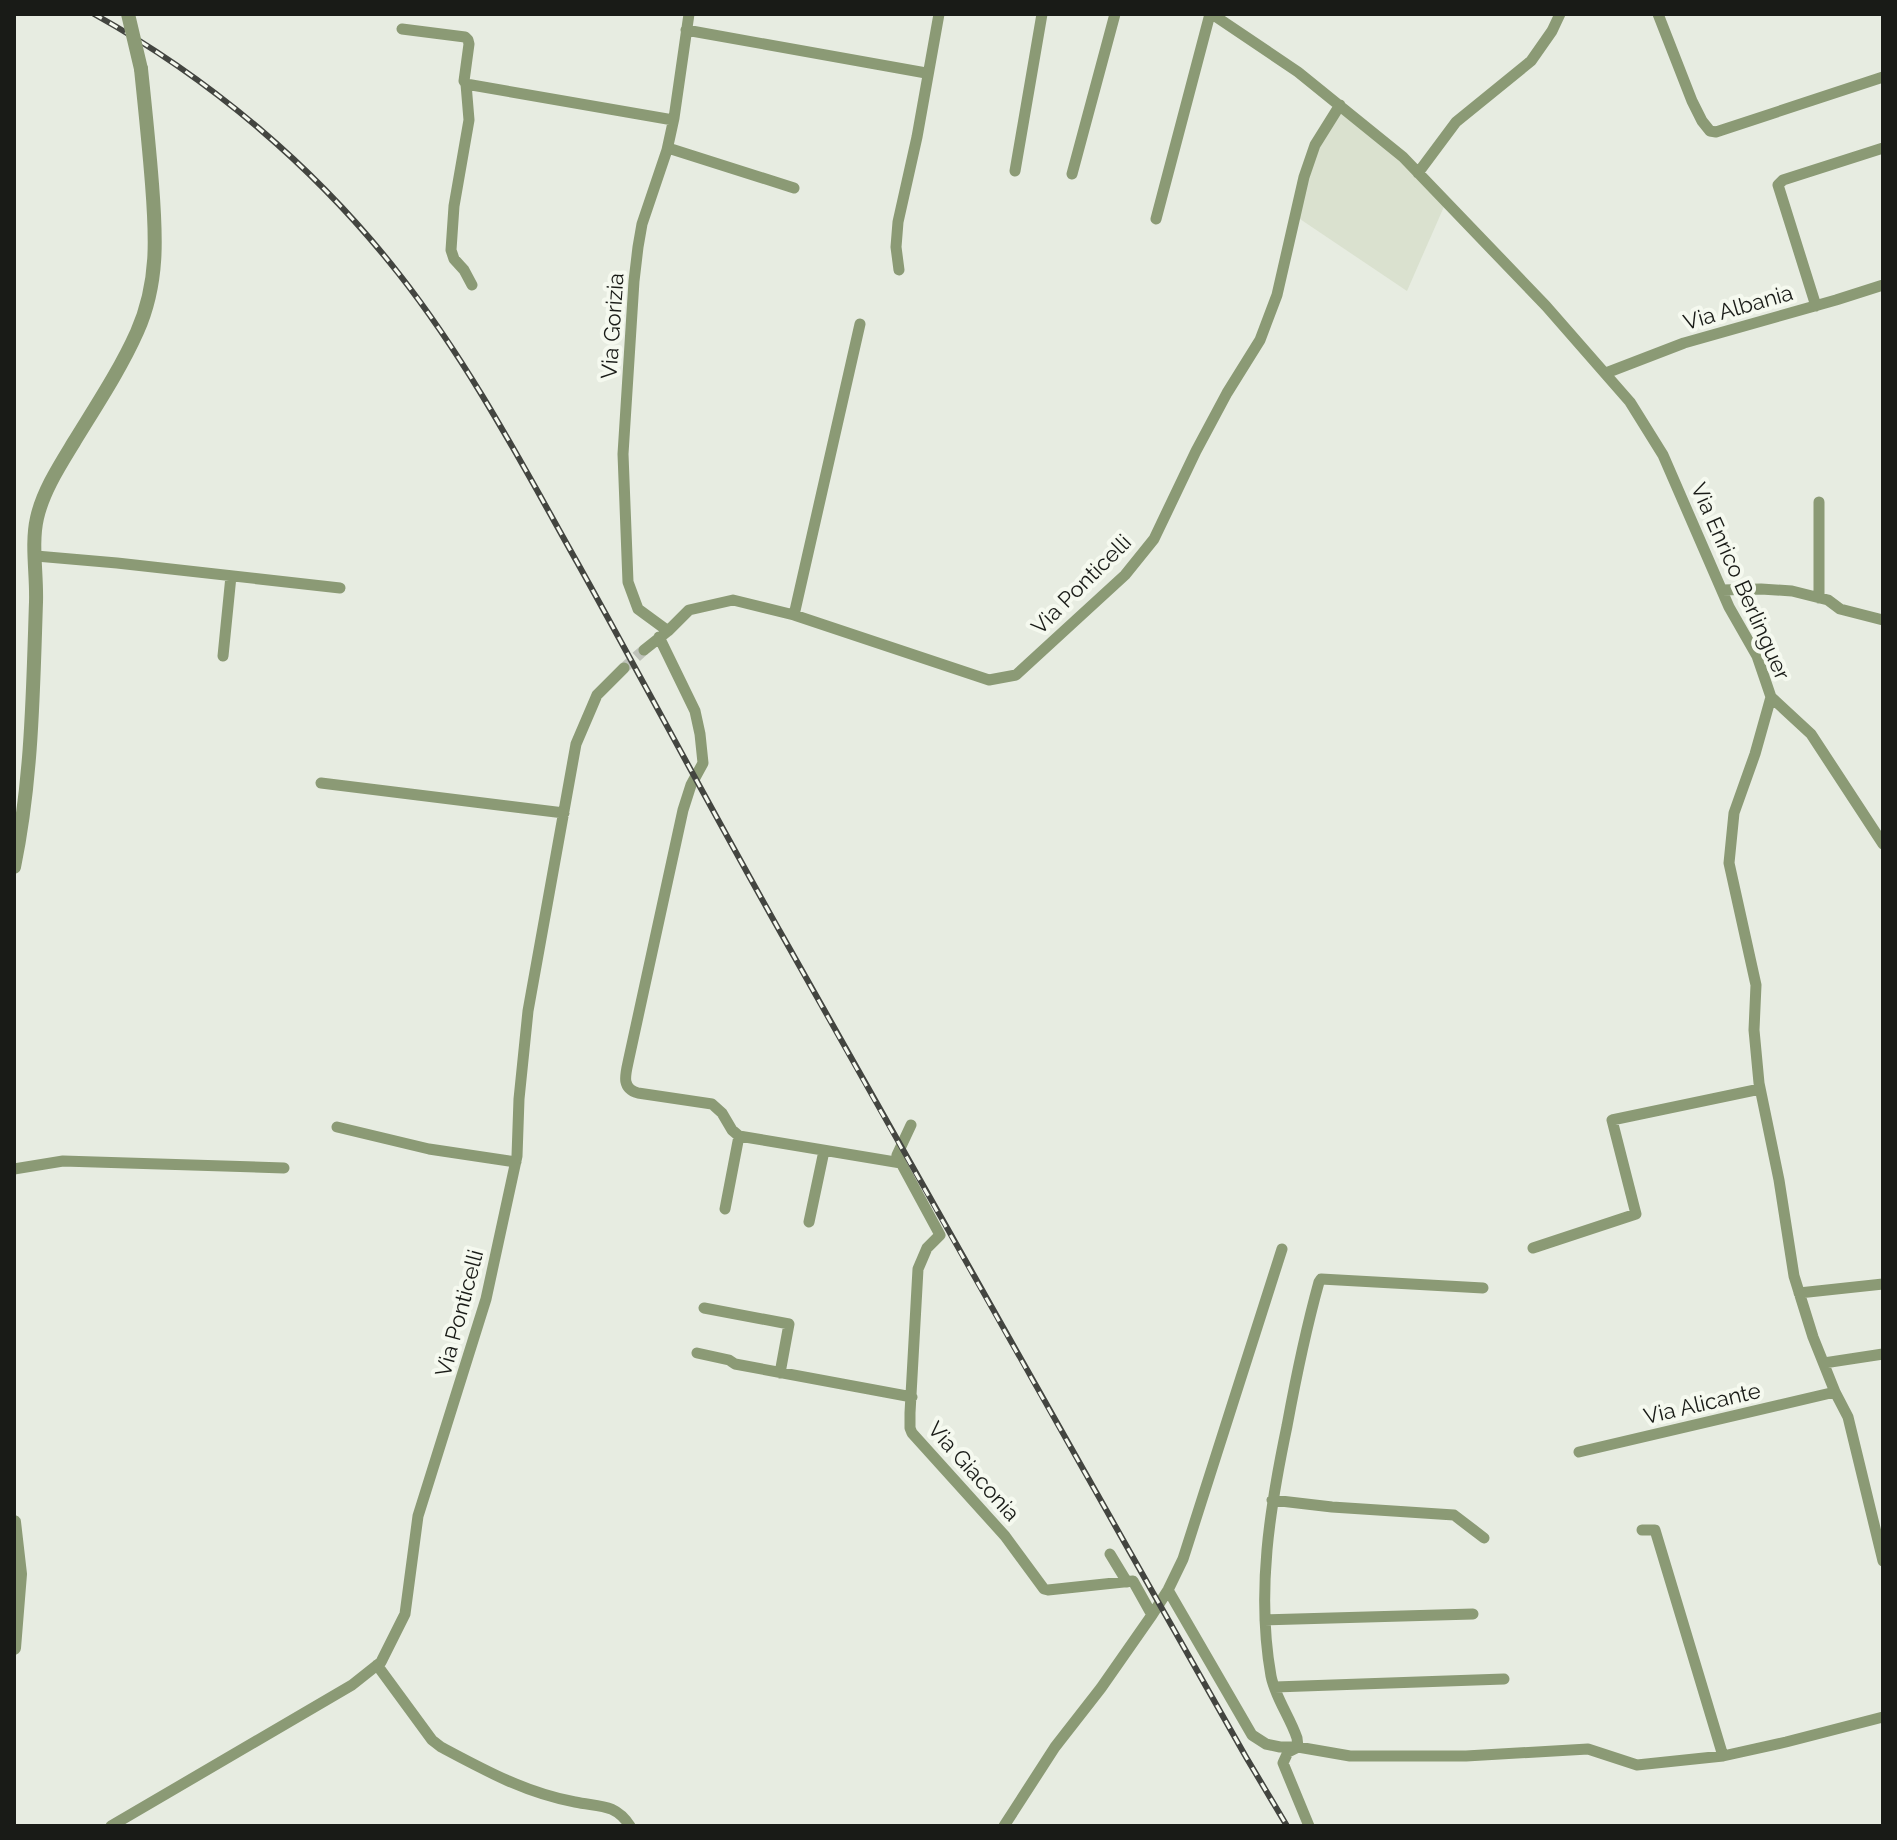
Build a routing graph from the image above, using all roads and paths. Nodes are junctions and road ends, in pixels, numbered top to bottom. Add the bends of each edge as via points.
1 (128, 14) edge
2 (689, 14) edge
3 (939, 14) edge
4 (1042, 14) edge
5 (1115, 14) edge
6 (1211, 14) edge
7 (1560, 14) edge
8 (1658, 14) edge
9 (402, 29) dead end
10 (686, 30) junction
11 (926, 73) dead end
12 (1883, 77) edge
13 (466, 84) junction
14 (1340, 105) junction
15 (673, 120) junction
16 (668, 148) junction
17 (1883, 148) edge
18 (1015, 171) dead end
19 (1418, 173) junction
20 (1072, 174) dead end
21 (794, 188) dead end
22 (1156, 219) dead end
23 (899, 270) dead end
24 (472, 285) dead end
25 (1883, 285) edge
26 (1816, 306) junction
27 (860, 324) dead end
28 (1606, 373) junction
29 (1819, 502) dead end
30 (36, 556) junction
31 (231, 576) junction
32 (340, 588) dead end
33 (1722, 590) junction
34 (1819, 598) junction
35 (794, 615) junction
36 (1883, 620) edge
37 (664, 634) junction
38 (644, 650) tunnel mouth
39 (223, 656) dead end
40 (624, 668) tunnel mouth
41 (1771, 697) junction
42 (321, 783) dead end
43 (564, 813) junction
44 (1883, 844) edge
45 (14, 867) edge
46 (1760, 1089) junction
47 (911, 1125) dead end
48 (337, 1127) dead end
49 (739, 1136) junction
50 (824, 1151) junction
51 (516, 1162) junction
52 (901, 1163) junction
53 (284, 1168) dead end
54 (14, 1169) edge
55 (725, 1209) dead end
56 (809, 1222) dead end
57 (1533, 1248) dead end
58 (1282, 1249) dead end
59 (1883, 1284) edge
60 (1483, 1288) dead end
61 (1799, 1293) junction
62 (704, 1308) dead end
63 (697, 1353) dead end
64 (1883, 1354) edge
65 (1824, 1363) junction
66 (780, 1373) junction
67 (1835, 1392) junction
68 (912, 1397) junction
69 (1579, 1452) dead end
70 (1272, 1500) junction
71 (14, 1522) edge
72 (1642, 1530) dead end
73 (1484, 1538) dead end
74 (1110, 1554) dead end
75 (1883, 1561) edge
76 (1127, 1582) junction
77 (1168, 1590) junction
78 (1473, 1614) dead end
79 (1152, 1615) junction
80 (1265, 1620) junction
81 (14, 1648) edge
82 (377, 1665) junction
83 (1504, 1679) dead end
84 (1275, 1687) junction
85 (1883, 1717) edge
86 (1298, 1747) junction
87 (1723, 1756) junction
88 (111, 1826) edge
89 (630, 1826) edge
90 (1004, 1826) edge
91 (1309, 1826) edge

1 - 30 street, bridge via 141,69 155,222 151,291 131,345 40,506
2 - 10 street, Via Gorizia
3 - 23 street via 898,222
4 - 18 street
5 - 20 street
6 - 14 street, Via Enrico Berlinguer
6 - 22 street
7 - 19 street via 1531,61 1456,122
8 - 12 street via 1692,101 1710,131
9 - 13 street via 465,37
10 - 11 street
10 - 15 street, Via Gorizia
13 - 15 street
13 - 24 street via 469,120 451,250
14 - 19 street, Via Enrico Berlinguer
14 - 35 street, Via Ponticelli via 1315,145 1304,177 1277,295 1260,340 1196,451 1154,539 1125,575 1016,675 989,680
15 - 16 street, Via Gorizia
16 - 21 street
16 - 37 street, Via Gorizia via 638,247 623,454 628,582 638,609
17 - 26 street via 1778,185
19 - 28 street, Via Enrico Berlinguer
25 - 26 street, Via Albania
26 - 28 street, Via Albania via 1684,343
27 - 35 street
28 - 33 street, Via Enrico Berlinguer via 1663,455
29 - 34 street
30 - 31 street
30 - 45 street via 29,770
31 - 32 street
31 - 39 street
33 - 34 street via 1792,591
33 - 41 street, Via Enrico Berlinguer via 1757,656
34 - 36 street
35 - 37 street, Via Ponticelli via 733,600 689,610
37 - 38 street, Via Ponticelli
37 - 49 street via 695,711 703,763 683,810 627,1084 638,1093 712,1104
40 - 43 street, Via Ponticelli via 597,695 576,744
41 - 44 street via 1811,734
41 - 46 street, Via Enrico Berlinguer via 1734,813 1729,863 1756,985
42 - 43 street
43 - 51 street, Via Ponticelli via 528,1011
46 - 57 street via 1612,1120 1636,1214
46 - 61 street, Via Enrico Berlinguer
47 - 52 street via 897,1155
48 - 51 street
49 - 50 street
49 - 55 street
50 - 52 street
50 - 56 street
51 - 82 street, Via Ponticelli via 486,1299 418,1516 405,1614
52 - 68 street, Via Giaconia via 940,1235 918,1269
53 - 54 street via 63,1161
58 - 77 street via 1183,1559
59 - 61 street
60 - 70 street via 1321,1279
61 - 65 street, Via Enrico Berlinguer
62 - 66 street via 789,1324
63 - 66 street
64 - 65 street
65 - 67 street, Via Enrico Berlinguer
66 - 68 street
67 - 69 street, Via Alicante
67 - 75 street, Via Enrico Berlinguer via 1848,1417
68 - 76 street, Via Giaconia via 912,1433 997,1526 1044,1589
70 - 73 street via 1454,1515
70 - 80 street
71 - 81 street via 20,1574
72 - 87 street via 1655,1530
74 - 76 street
76 - 79 street via 1133,1581
77 - 79 street
77 - 86 street via 1252,1735 1266,1744
78 - 80 street
79 - 90 street
80 - 84 street
82 - 88 street, Via Ponticelli via 352,1685
82 - 89 street via 441,1747 519,1787 611,1808
83 - 84 street
84 - 86 street
85 - 87 street
86 - 87 street via 1350,1756 1588,1749 1637,1765
86 - 91 street via 1283,1763

